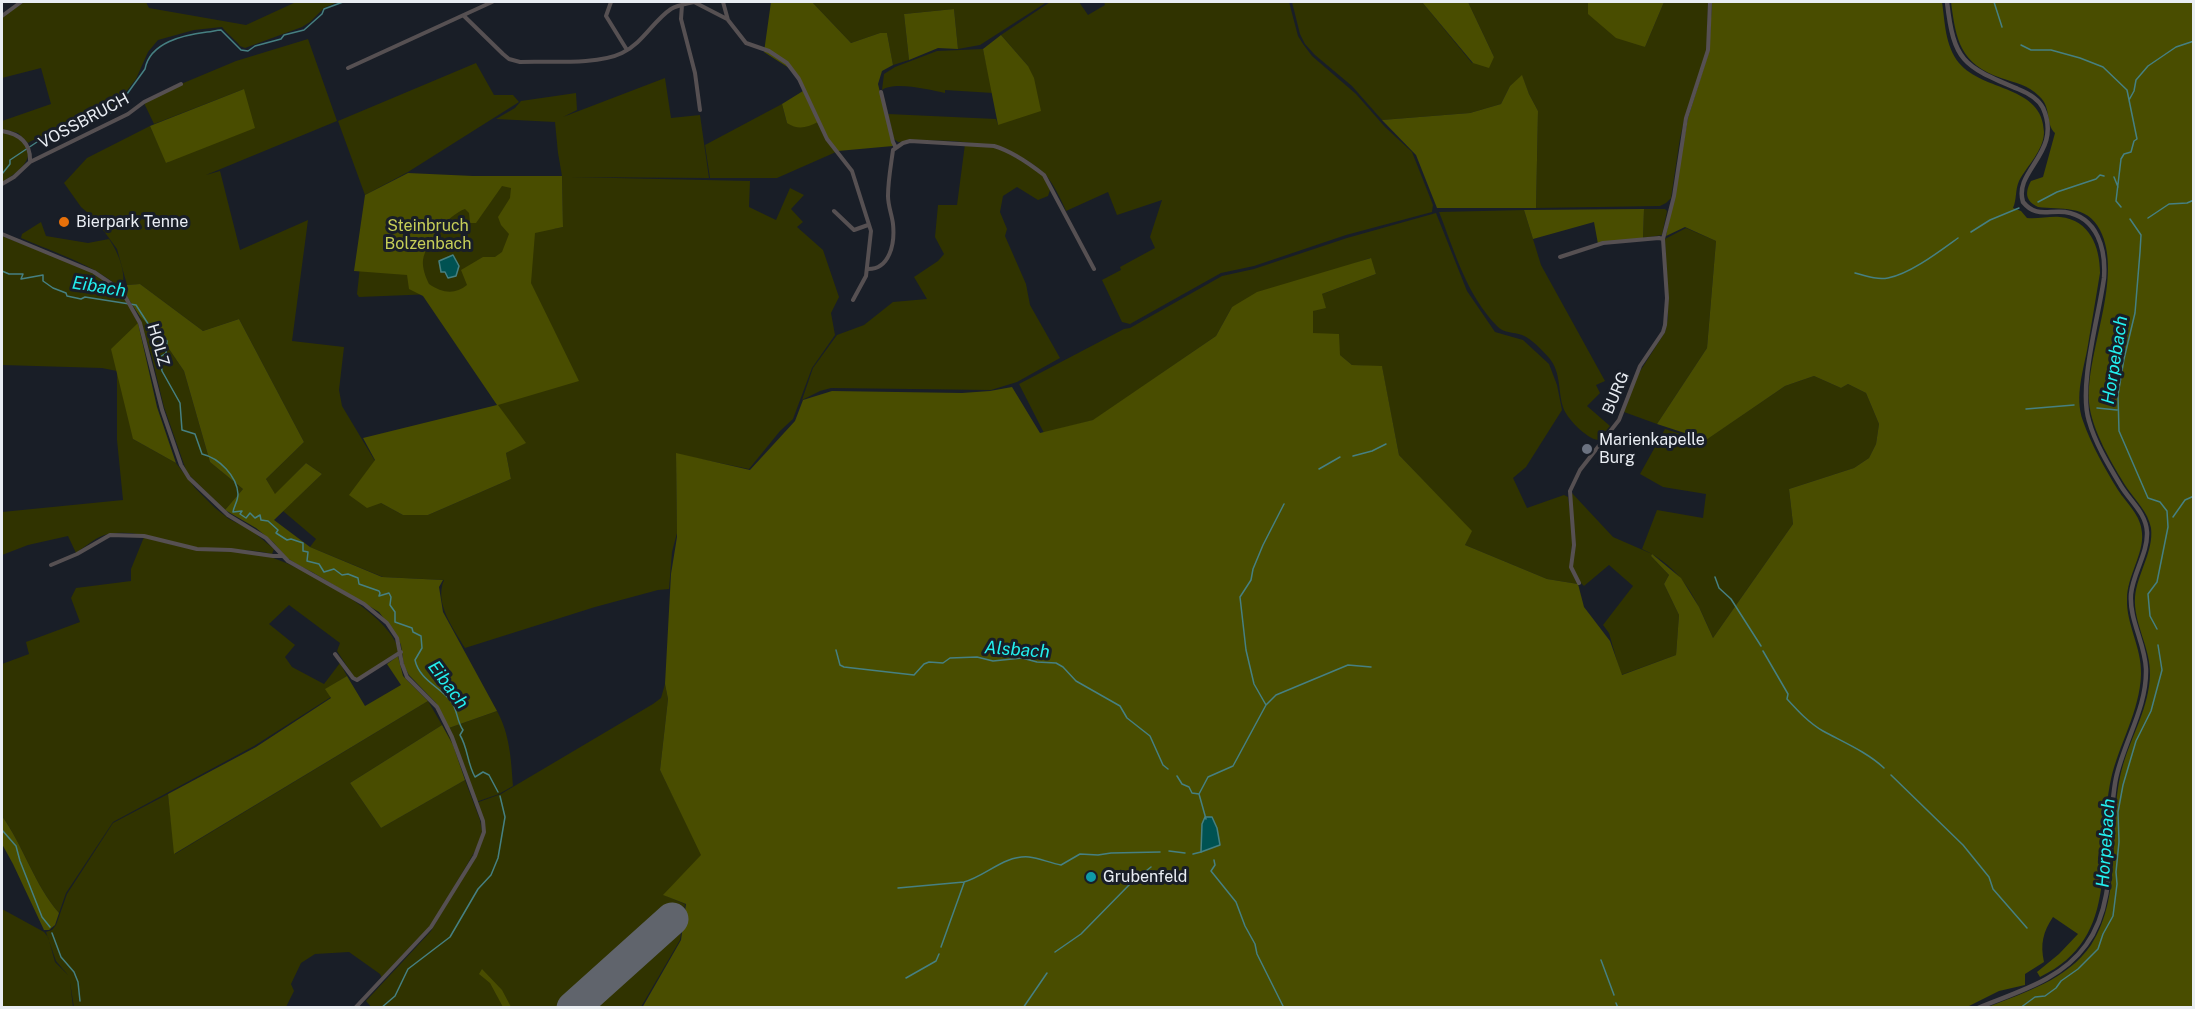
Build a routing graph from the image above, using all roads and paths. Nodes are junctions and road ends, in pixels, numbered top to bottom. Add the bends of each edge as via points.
1 (21, 2) edge
2 (492, 2) edge
3 (611, 2) edge
4 (673, 2) edge
5 (723, 2) edge
6 (1710, 2) edge
7 (1947, 2) edge
8 (682, 4) junction
9 (675, 7) junction
10 (464, 15) junction
11 (2, 16) edge
12 (728, 20) junction
13 (627, 50) junction
14 (348, 68) dead end
15 (181, 84) dead end
16 (881, 92) dead end
17 (700, 110) dead end
18 (2, 131) edge
19 (896, 148) junction
20 (30, 162) junction
21 (2, 184) edge
22 (834, 211) dead end
23 (868, 225) junction
24 (2, 234) edge
25 (1663, 239) junction
26 (1560, 257) dead end
27 (867, 269) junction
28 (1094, 269) dead end
29 (854, 300) dead end
30 (282, 556) junction
31 (51, 565) dead end
32 (1579, 583) dead end
33 (401, 652) junction
34 (336, 654) dead end
35 (355, 1008) edge
36 (1978, 1008) edge

1 - 11 street
2 - 10 street
3 - 13 street via 606,16
4 - 9 street
5 - 12 street
6 - 25 street, BURG via 1708,51 1686,118
7 - 36 street via 1954,44 1968,64 1989,78 2032,96 2044,111 2047,138 2022,186 2023,202 2035,212 2075,215 2092,227 2101,242 2104,278 2086,384 2086,412 2095,437 2143,518 2147,532 2131,600 2144,654 2145,687 2117,777 2100,918 2085,947 2059,972
8 - 9 street
8 - 12 street via 701,4
8 - 17 street via 681,19
9 - 13 street
10 - 13 street via 503,54 520,62 590,60
10 - 14 street
12 - 23 street via 746,43 779,56 799,79 827,139 852,171
15 - 20 street, VOSSBRUCH
16 - 19 street
18 - 20 street, VOSSBRUCH via 20,137 28,145
19 - 27 street via 888,198 894,226 892,250 884,264 875,270
19 - 28 street via 910,141 994,146 1038,170
20 - 21 street, VOSSBRUCH
22 - 23 street via 854,230
23 - 27 street via 871,231
24 - 30 street, HOLZ via 94,272 122,291 133,308 181,465 214,503 266,538
25 - 26 street via 1603,243
25 - 32 street, BURG via 1667,317 1663,332 1640,366 1619,420 1580,470 1570,491 1574,546 1571,567
27 - 29 street
30 - 31 street via 197,549 144,536 110,535
30 - 33 street, HOLZ via 374,611 397,638
33 - 34 street via 357,680
33 - 35 street, HOLZ via 407,677 437,707 452,737 484,832 431,927

